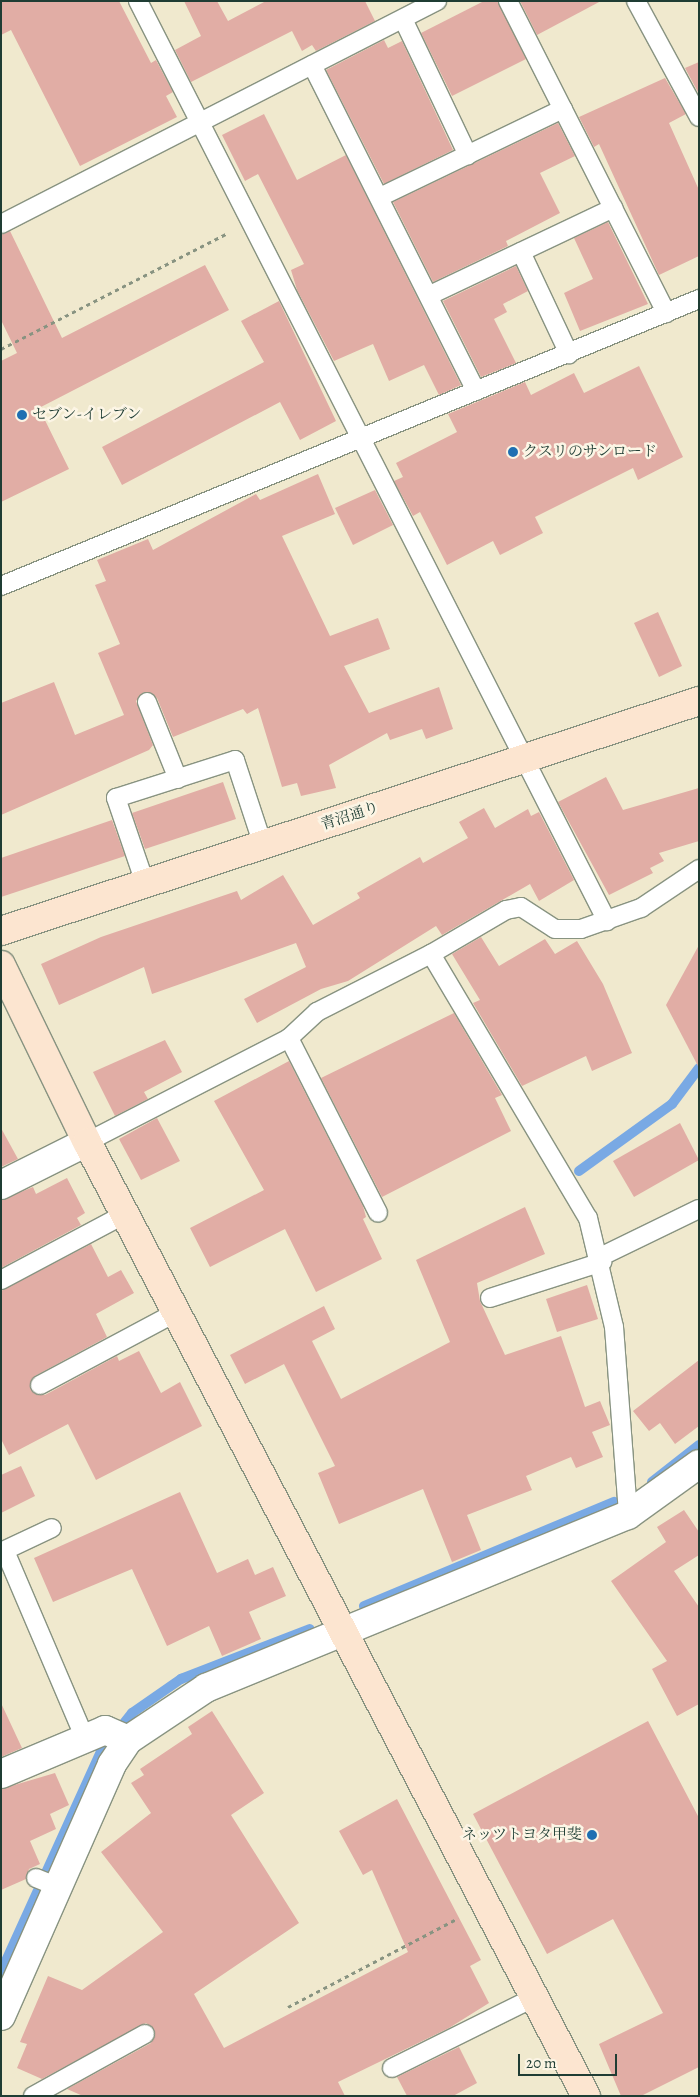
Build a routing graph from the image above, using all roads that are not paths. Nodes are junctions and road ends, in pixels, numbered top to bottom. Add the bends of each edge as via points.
1 (138, 1) edge
2 (437, 1) edge
3 (508, 1) edge
4 (636, 1) edge
5 (403, 19) junction
6 (312, 65) junction
7 (563, 109) junction
8 (699, 117) edge
9 (199, 122) junction
10 (468, 155) junction
11 (380, 197) junction
12 (613, 208) junction
13 (1, 224) edge
14 (521, 252) junction
15 (430, 295) junction
16 (699, 299) edge
17 (666, 313) junction
18 (569, 354) junction
19 (476, 391) junction
20 (360, 436) junction
21 (1, 586) edge
22 (699, 701) edge
23 (147, 702) dead end
24 (524, 759) junction
25 (178, 779) junction
26 (263, 845) junction
27 (699, 869) edge
28 (145, 883) junction
29 (607, 921) junction
30 (1, 931) edge
31 (431, 954) junction
32 (1, 965) edge
33 (289, 1038) junction
34 (87, 1142) junction
35 (1, 1185) edge
36 (699, 1209) edge
37 (378, 1213) dead end
38 (125, 1214) junction
39 (601, 1259) junction
40 (1, 1280) edge
41 (490, 1298) dead end
42 (177, 1312) junction
43 (40, 1384) dead end
44 (699, 1464) edge
45 (628, 1516) junction
46 (52, 1528) dead end
47 (3, 1551) edge
48 (343, 1630) junction
49 (111, 1737) junction
50 (1, 1774) edge
51 (8, 1979) edge
52 (535, 1997) junction
53 (1, 2016) edge
54 (144, 2034) dead end
55 (392, 2068) dead end
56 (33, 2096) edge
57 (586, 2096) edge

1 - 9 lane
2 - 5 lane
3 - 7 lane
4 - 8 lane
5 - 6 lane
5 - 10 lane
6 - 9 lane
6 - 11 lane
7 - 10 lane
7 - 12 lane
9 - 13 lane
9 - 20 lane
10 - 11 lane
11 - 15 lane
12 - 14 lane
12 - 17 lane
14 - 15 lane
14 - 18 lane
15 - 19 lane
16 - 17 lane
17 - 18 lane
18 - 19 lane
19 - 20 lane
20 - 21 lane
20 - 24 lane
22 - 24 street, 青沼通り
23 - 25 lane
24 - 26 street, 青沼通り
24 - 29 lane
25 - 26 lane via 235,760
25 - 28 lane via 116,798
26 - 28 street, 青沼通り
27 - 29 lane via 641,908
28 - 30 street, 青沼通り
29 - 31 lane via 581,929 555,929 521,907
31 - 33 lane via 317,1012
31 - 39 lane via 588,1218
32 - 34 street
33 - 34 lane
33 - 37 lane
34 - 35 street
34 - 38 street
36 - 39 lane
38 - 40 lane
38 - 42 street
39 - 41 lane
39 - 45 lane via 614,1327
42 - 43 lane
42 - 48 street
44 - 45 street
45 - 48 street
46 - 47 lane
47 - 49 lane
48 - 49 street via 206,1688
48 - 52 street
49 - 50 street
49 - 51 street via 112,1764 48,1883
51 - 53 street
52 - 55 lane
52 - 57 street
54 - 56 lane

